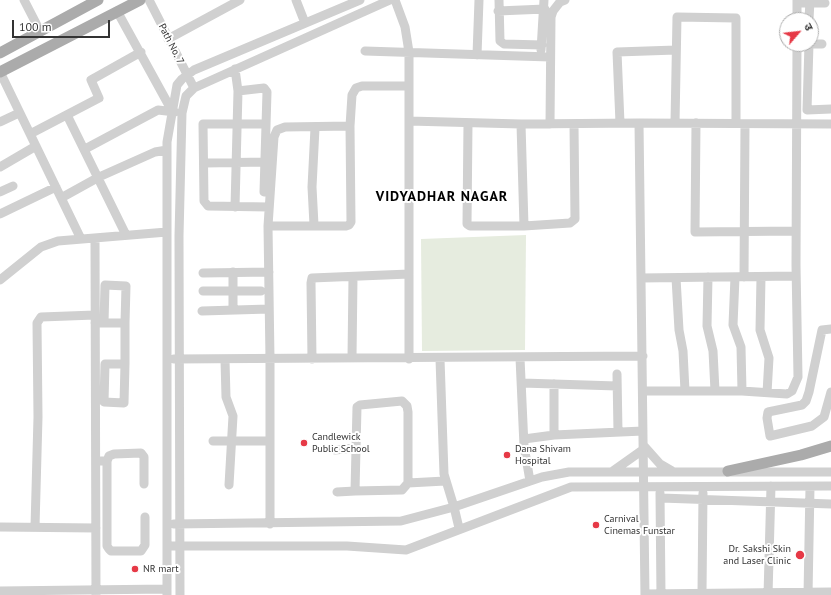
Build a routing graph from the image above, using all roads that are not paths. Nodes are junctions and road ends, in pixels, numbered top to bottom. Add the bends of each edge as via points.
1 (24, 0) edge
2 (140, 0) edge
3 (149, 0) edge
4 (240, 0) edge
5 (296, 0) edge
6 (360, 0) edge
7 (390, 0) edge
8 (395, 0) edge
9 (479, 0) edge
10 (499, 0) edge
11 (565, 0) edge
12 (92, 1) edge
13 (797, 1) edge
14 (810, 1) edge
15 (825, 3) dead end
16 (544, 4) edge
17 (498, 10) junction
18 (117, 11) junction
19 (797, 12) edge
20 (809, 12) edge
21 (305, 23) junction
22 (40, 31) junction
23 (168, 39) junction
24 (542, 44) junction
25 (676, 50) junction
26 (365, 51) dead end
27 (141, 52) junction
28 (409, 52) junction
29 (797, 52) edge
30 (810, 52) edge
31 (0, 53) edge
32 (477, 55) junction
33 (540, 57) junction
34 (550, 58) junction
35 (235, 69) junction
36 (0, 72) edge
37 (186, 75) junction
38 (408, 86) junction
39 (194, 88) junction
40 (238, 91) junction
41 (831, 110) edge
42 (172, 111) junction
43 (19, 112) junction
44 (182, 113) junction
45 (67, 115) junction
46 (409, 121) junction
47 (0, 122) edge
48 (468, 122) junction
49 (639, 123) junction
50 (675, 123) junction
51 (696, 123) junction
52 (266, 124) junction
53 (521, 124) junction
54 (550, 124) junction
55 (574, 124) junction
56 (620, 124) junction
57 (740, 124) junction
58 (795, 124) junction
59 (831, 124) edge
60 (238, 125) junction
61 (350, 126) junction
62 (315, 128) junction
63 (30, 134) junction
64 (36, 146) junction
65 (85, 149) junction
66 (167, 150) junction
67 (266, 162) junction
68 (205, 163) junction
69 (238, 163) junction
70 (0, 167) edge
71 (99, 178) junction
72 (13, 186) dead end
73 (56, 187) junction
74 (0, 192) edge
75 (61, 198) junction
76 (235, 207) junction
77 (266, 207) junction
78 (0, 214) edge
79 (314, 225) junction
80 (268, 226) junction
81 (524, 226) junction
82 (744, 231) junction
83 (796, 231) junction
84 (167, 232) junction
85 (126, 235) junction
86 (95, 238) junction
87 (81, 239) junction
88 (233, 272) junction
89 (269, 272) junction
90 (203, 273) dead end
91 (410, 274) junction
92 (796, 276) junction
93 (352, 277) junction
94 (708, 277) junction
95 (740, 277) junction
96 (761, 277) junction
97 (642, 278) junction
98 (676, 278) junction
99 (0, 280) edge
100 (203, 291) dead end
101 (232, 291) junction
102 (261, 291) dead end
103 (269, 309) junction
104 (233, 310) junction
105 (202, 311) dead end
106 (98, 320) junction
107 (125, 323) junction
108 (831, 329) edge
109 (643, 356) junction
110 (352, 358) junction
111 (520, 358) junction
112 (179, 359) junction
113 (270, 359) junction
114 (312, 359) junction
115 (410, 359) junction
116 (440, 359) junction
117 (166, 360) junction
118 (225, 360) junction
119 (125, 364) junction
120 (617, 374) dead end
121 (522, 384) junction
122 (554, 384) junction
123 (617, 386) junction
124 (793, 389) junction
125 (643, 391) junction
126 (684, 391) junction
127 (715, 391) junction
128 (742, 391) junction
129 (809, 392) junction
130 (831, 392) edge
131 (767, 393) junction
132 (802, 404) junction
133 (643, 431) junction
134 (618, 432) junction
135 (554, 435) junction
136 (524, 439) junction
137 (213, 441) dead end
138 (231, 441) junction
139 (270, 441) junction
140 (831, 446) edge
141 (356, 448) junction
142 (644, 448) junction
143 (335, 450) dead end
144 (96, 461) junction
145 (107, 461) junction
146 (728, 471) junction
147 (612, 472) junction
148 (644, 472) junction
149 (672, 472) junction
150 (831, 472) edge
151 (445, 481) junction
152 (530, 481) junction
153 (408, 483) junction
154 (144, 484) dead end
155 (229, 485) dead end
156 (771, 486) junction
157 (831, 486) edge
158 (703, 487) junction
159 (810, 487) junction
160 (644, 488) junction
161 (660, 488) junction
162 (355, 491) junction
163 (338, 492) dead end
164 (661, 498) junction
165 (703, 498) junction
166 (770, 501) junction
167 (809, 503) junction
168 (831, 504) edge
169 (454, 507) junction
170 (145, 517) dead end
171 (166, 524) junction
172 (179, 524) junction
173 (270, 524) junction
174 (0, 527) edge
175 (36, 527) junction
176 (96, 528) junction
177 (459, 528) junction
178 (166, 546) junction
179 (178, 546) junction
180 (0, 591) edge
181 (167, 592) edge
182 (831, 592) edge
183 (25, 593) edge
184 (96, 593) edge
185 (125, 593) edge
186 (702, 593) junction
187 (645, 594) edge
188 (661, 594) edge
189 (727, 594) edge
190 (768, 594) edge
191 (808, 594) edge
192 (180, 595) edge

1 - 22 street
2 - 18 main road
3 - 23 street, Path No. 7
4 - 23 street
5 - 21 street
6 - 21 street
7 - 35 street
8 - 28 street via 405,27
9 - 32 street
10 - 17 street
11 - 34 street via 553,10
12 - 22 main road
13 - 14 street
13 - 19 street
14 - 15 street
14 - 20 street
16 - 17 street
16 - 24 street
17 - 24 street via 500,41 504,44
18 - 27 street
18 - 36 main road
21 - 37 street
22 - 31 main road
23 - 37 street, Path No. 7
24 - 33 street
25 - 50 street
25 - 56 street via 617,52
25 - 57 street via 677,17 736,18
26 - 28 street
27 - 42 street
27 - 45 street via 91,80 99,98
28 - 32 street
28 - 38 street
29 - 58 street
30 - 41 street via 807,110
32 - 33 street
33 - 34 street
34 - 54 street
35 - 39 street
35 - 40 street
36 - 43 street
37 - 39 street, Path No. 7
37 - 42 street via 177,85
38 - 46 street
38 - 61 street via 356,88 352,95
39 - 44 street via 186,96
40 - 52 street via 266,89
40 - 60 street
42 - 44 street
42 - 65 street via 158,110
42 - 66 street
43 - 47 street
43 - 63 street
44 - 112 street
45 - 63 street
45 - 65 street
46 - 48 street
46 - 91 street
48 - 53 street
48 - 81 street via 467,224
49 - 50 street
49 - 56 street
49 - 97 street
50 - 51 street
51 - 57 street
51 - 82 street via 695,232
52 - 60 street
52 - 67 street
53 - 54 street
53 - 81 street
54 - 55 street
55 - 56 street
55 - 81 street via 576,219 570,224
57 - 58 street
57 - 82 street
58 - 59 street
58 - 83 street
60 - 68 street via 203,124
60 - 69 street
61 - 62 street
61 - 79 street via 351,222 346,226
62 - 77 street via 285,127 277,130
62 - 79 street via 312,186
63 - 64 street
64 - 70 street
64 - 73 street
65 - 71 street
66 - 71 street via 156,152
66 - 84 street
67 - 69 street
67 - 77 street
68 - 69 street
68 - 76 street via 205,204
69 - 76 street
71 - 75 street
71 - 85 street
72 - 74 street
73 - 75 street
73 - 78 street
75 - 87 street
76 - 77 street
77 - 80 street
79 - 80 street
80 - 89 street
82 - 83 street
82 - 95 street
83 - 92 street
84 - 85 street
84 - 117 street
85 - 86 street
86 - 87 street
86 - 106 street
87 - 99 street via 58,241 41,247
88 - 89 street
88 - 90 street
88 - 101 street
89 - 103 street
91 - 93 street
91 - 115 street
92 - 96 street
92 - 124 street via 798,377
93 - 110 street
93 - 114 street via 312,278
94 - 95 street
94 - 98 street
94 - 127 street via 707,326 713,351
95 - 96 street
95 - 128 street via 733,325 741,346
96 - 131 street via 760,330 769,358
97 - 98 street
97 - 109 street
98 - 126 street
100 - 101 street
101 - 102 street
101 - 104 street
103 - 104 street
103 - 113 street
104 - 105 street
106 - 107 street
106 - 107 street via 105,285 126,286
106 - 144 street
106 - 175 street via 42,316 37,323
107 - 119 street
108 - 129 street via 822,330
109 - 111 street
109 - 125 street
110 - 114 street
110 - 115 street
111 - 116 street
111 - 121 street
112 - 117 street
112 - 118 street
112 - 172 street
113 - 114 street
113 - 118 street
113 - 139 street
115 - 116 street
116 - 151 street
117 - 171 street
118 - 138 street via 226,397 233,416
119 - 119 street via 105,364 104,402 124,403
120 - 123 street
121 - 122 street
121 - 136 street
122 - 123 street
122 - 135 street
123 - 134 street
124 - 129 street
124 - 131 street via 787,394
124 - 132 street
125 - 126 street
125 - 133 street
126 - 127 street
127 - 128 street
128 - 131 street
129 - 132 street via 806,402
130 - 132 street via 824,417 818,422 812,426 770,436 768,412
133 - 134 street
133 - 142 street
134 - 135 street
135 - 136 street
136 - 152 street
137 - 138 street
138 - 139 street
138 - 155 street
139 - 173 street
140 - 146 main road
141 - 143 street
141 - 153 street via 357,407 360,404 402,401 405,403 408,412
141 - 162 street
142 - 147 street
142 - 148 street
142 - 149 street
144 - 145 street
144 - 176 street
145 - 154 street via 111,454 141,453 144,457
145 - 170 street via 109,549 141,551 145,545
146 - 149 street
146 - 150 street
147 - 148 street
147 - 152 street via 569,472
148 - 149 street
148 - 160 street
151 - 153 street
151 - 169 street
152 - 169 street
153 - 162 street via 402,490
156 - 158 street
156 - 159 street
156 - 166 street
157 - 159 street
158 - 161 street
158 - 165 street
159 - 167 street
160 - 161 street
160 - 177 street via 571,487
160 - 187 street
161 - 164 street
162 - 163 street
164 - 165 street
164 - 188 street
165 - 166 street
165 - 186 street
166 - 167 street
166 - 190 street
167 - 168 street
167 - 191 street
169 - 173 street via 401,521
169 - 177 street
171 - 172 street
171 - 178 street
172 - 173 street
172 - 179 street
174 - 175 street
175 - 176 street
176 - 184 street
177 - 179 street via 406,550 347,546
178 - 179 street
178 - 181 street
179 - 192 street
180 - 183 street
181 - 185 street
182 - 191 street
183 - 184 street
184 - 185 street
186 - 188 street
186 - 189 street
187 - 188 street
189 - 190 street
190 - 191 street

